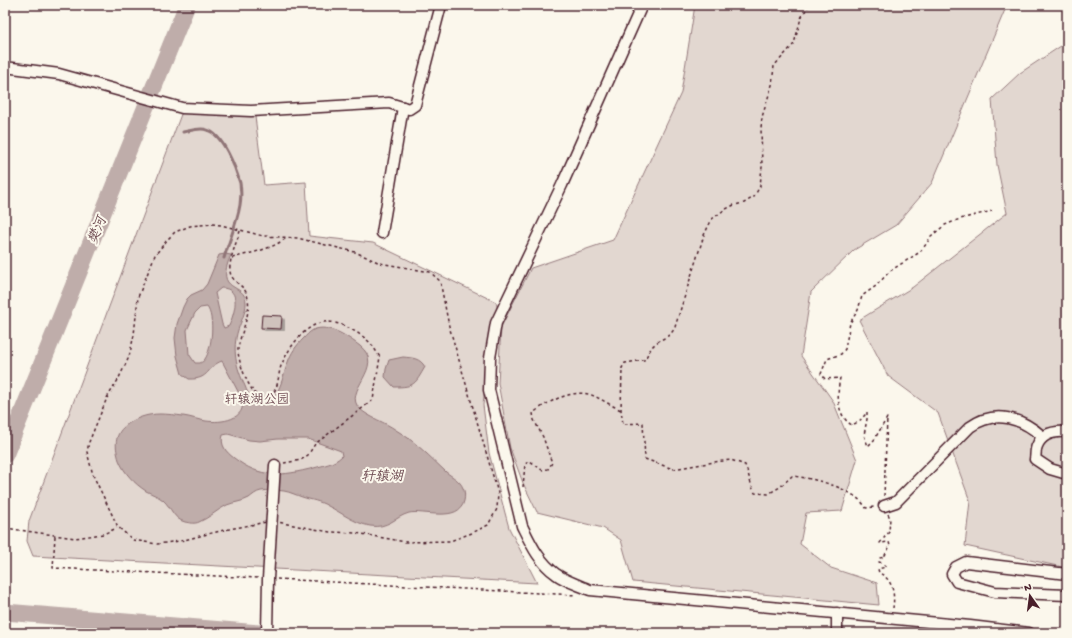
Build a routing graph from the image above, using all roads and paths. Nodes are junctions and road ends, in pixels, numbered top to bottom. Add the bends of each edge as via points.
1 (441, 5) edge
2 (642, 5) edge
3 (809, 5) edge
4 (5, 67) edge
5 (403, 107) junction
6 (992, 211) dead end
7 (240, 231) junction
8 (382, 233) dead end
9 (287, 238) junction
10 (232, 258) junction
11 (621, 410) junction
12 (1067, 432) edge
13 (1043, 437) junction
14 (274, 465) joint
15 (1067, 474) edge
16 (514, 493) junction
17 (884, 506) junction
18 (272, 521) junction
19 (118, 527) junction
20 (5, 528) edge
21 (56, 536) junction
22 (1067, 574) edge
23 (268, 579) junction
24 (590, 590) junction
25 (1067, 595) edge
26 (837, 613) junction
27 (891, 618) junction
28 (837, 629) edge
29 (267, 633) edge
30 (1029, 633) edge

1 - 5 street via 415,105 409,109
2 - 16 street via 562,185 496,323 490,358 489,390
3 - 11 path via 801,18 794,44 774,66 772,85 762,117 760,186 754,197 724,210 712,219 704,234 672,333 655,344 644,360 625,363 622,368
4 - 5 street via 58,74 182,108 251,111 389,103
5 - 8 street
6 - 17 path via 952,222 936,232 920,252 890,271 862,296 858,310 850,323 846,349 841,354 827,359 821,374 825,379 840,378 837,393 842,415 847,422 852,425 858,422 867,412 864,434 868,446 887,418
7 - 9 path
7 - 10 path
7 - 19 path via 221,224 190,226 175,232 155,255 138,297 129,356 101,411 87,452 93,475
9 - 10 path via 280,243
9 - 18 path via 297,238 355,252 380,263 430,272 440,281 449,326 498,493 497,510 488,526 450,541 406,542
10 - 14 path via 232,277 244,288 248,299 238,350 249,385 256,396 268,397 274,392 281,366 294,342 313,325 325,322 340,324 371,344 380,357 373,400 315,444 301,460
11 - 16 path via 593,395 579,393 553,400 539,408 533,413 534,420 552,463 548,469 542,470 530,461 525,464 522,493
11 - 17 path via 624,424 643,423 645,458 673,469 731,460 745,465 750,476 750,485 755,493 768,494 792,476 809,478 838,487 862,500 866,508
12 - 13 street via 1055,431
13 - 15 street via 1036,446 1035,460 1050,469
13 - 17 street via 1033,428 1012,419 996,417 979,421 896,502
14 - 18 street
16 - 24 street via 522,526 542,562 557,575
17 - 27 path via 889,514 890,528 880,543 889,542 890,546 879,562 886,567 878,569 892,585 894,592
18 - 19 path via 157,544 133,540
18 - 23 street
19 - 21 path via 103,534 75,538
20 - 21 path
21 - 23 path via 53,568
22 - 25 street via 966,562 956,567 952,574 957,582 995,592
23 - 24 path via 583,596
23 - 29 street
24 - 26 street
26 - 27 street
26 - 28 street
27 - 30 street

